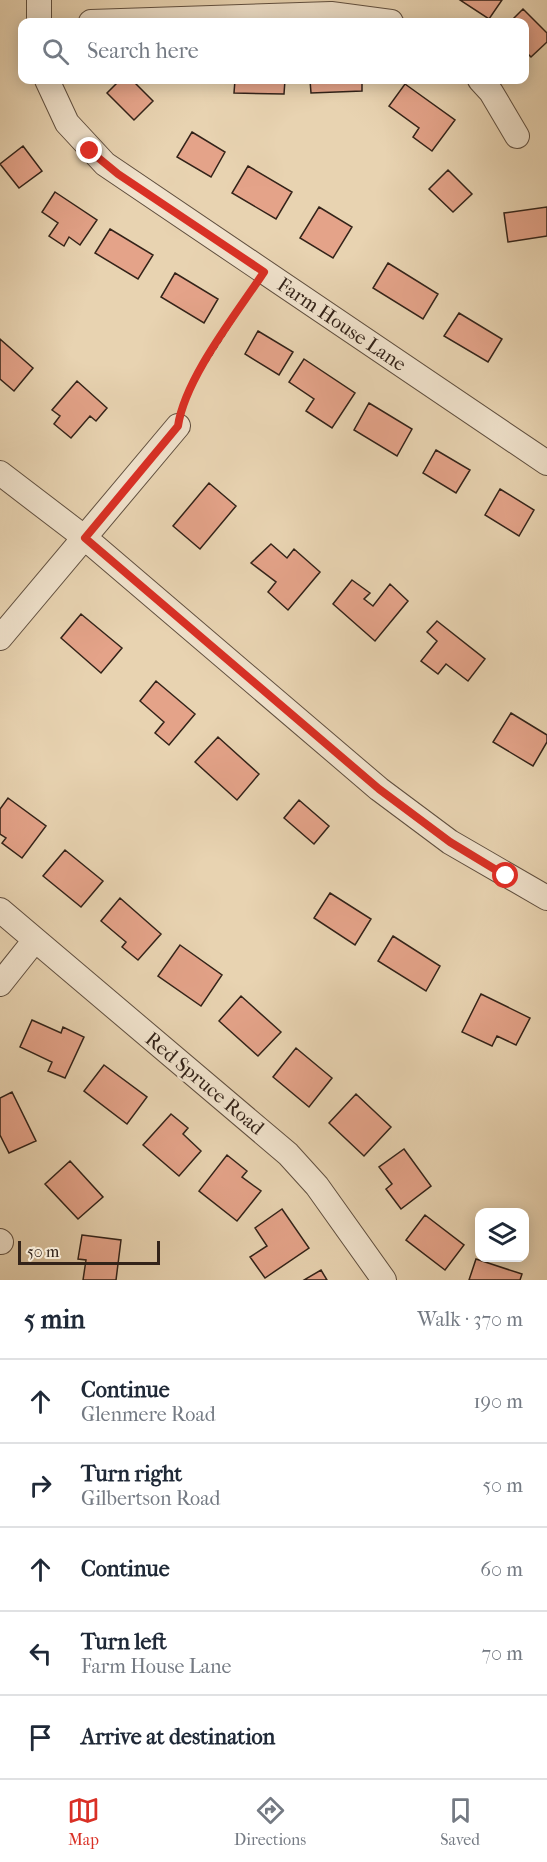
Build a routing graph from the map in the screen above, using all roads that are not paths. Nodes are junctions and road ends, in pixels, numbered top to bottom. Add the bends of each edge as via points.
1 (39, 0) edge
2 (39, 18) edge
3 (212, 18) edge
4 (375, 18) edge
5 (49, 84) edge
6 (484, 84) edge
7 (517, 136) dead end
8 (178, 426) road end
9 (547, 463) edge
10 (0, 473) edge
11 (85, 538) junction
12 (0, 638) edge
13 (547, 898) edge
14 (0, 910) edge
15 (35, 940) junction
16 (0, 984) edge
17 (384, 1280) edge

1 - 2 street
3 - 4 street via 332,14
5 - 9 street, Farm House Lane via 67,123 105,164
6 - 7 street
8 - 11 street
10 - 11 street
11 - 12 street
11 - 13 street via 379,789 450,842
14 - 15 street, Red Spruce Road
15 - 16 street
15 - 17 street, Red Spruce Road via 288,1154 317,1186

